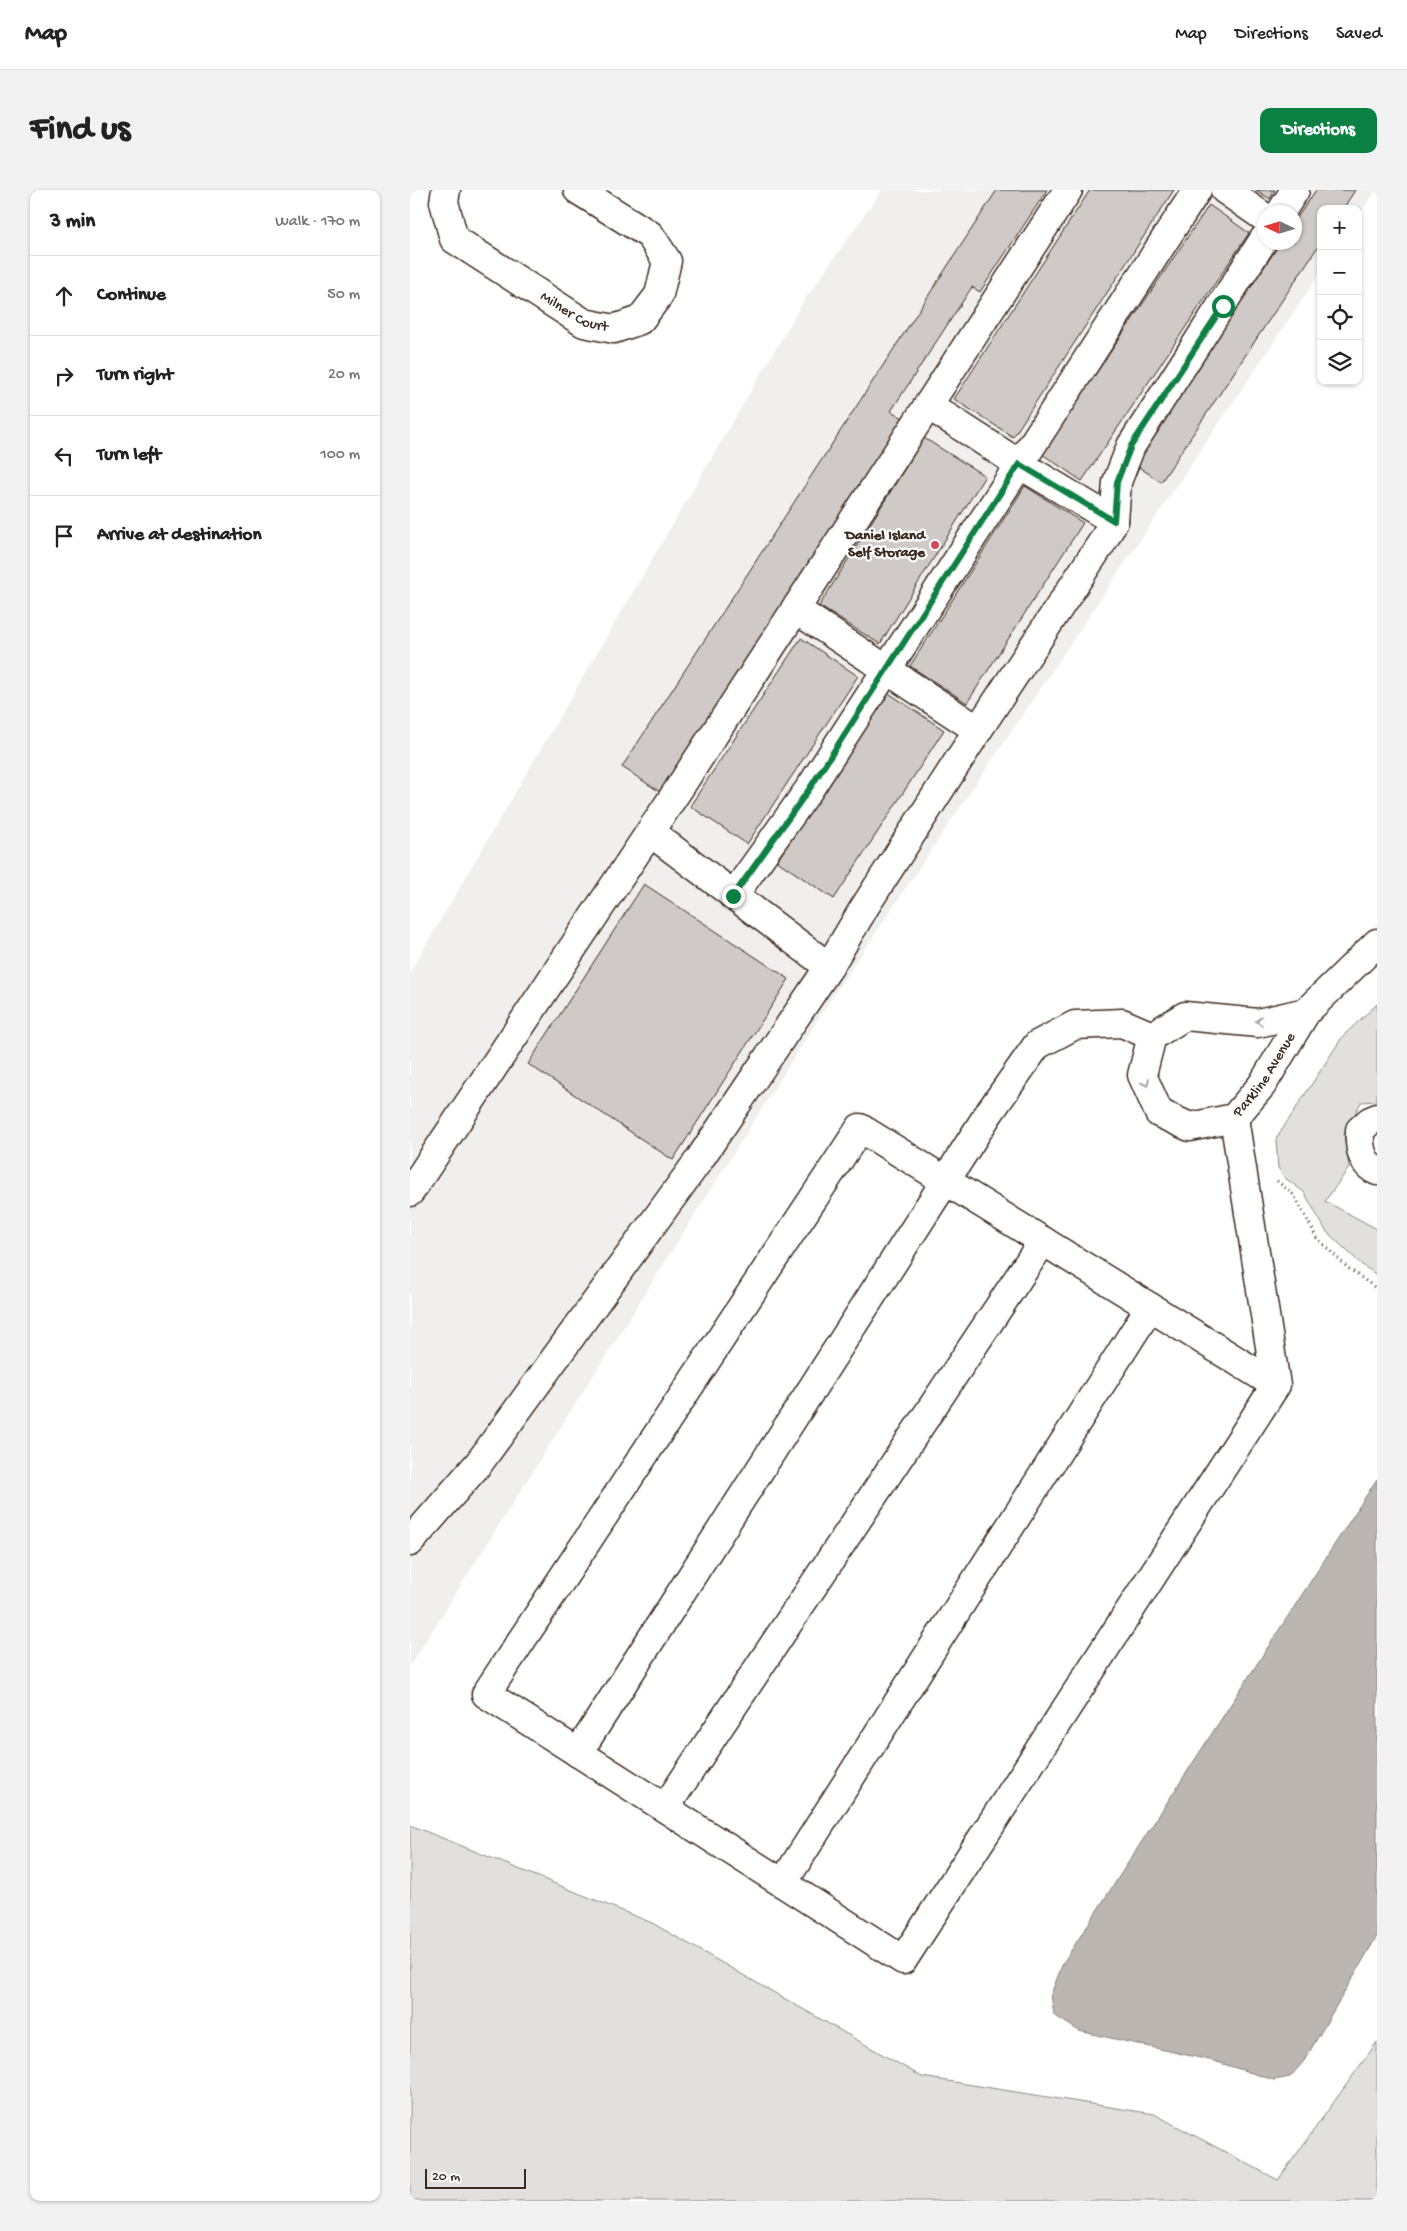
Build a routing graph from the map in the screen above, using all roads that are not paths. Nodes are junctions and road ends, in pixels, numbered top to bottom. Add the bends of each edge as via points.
1 (446, 190) edge
2 (578, 190) edge
3 (1068, 190) edge
4 (1197, 190) edge
5 (1225, 190) edge
6 (1295, 190) edge
7 (1285, 205) edge
8 (1257, 212) edge
9 (1257, 250) edge
10 (928, 405) junction
11 (1019, 464) junction
12 (1114, 521) junction
13 (795, 609) junction
14 (886, 669) junction
15 (978, 730) junction
16 (650, 832) junction
17 (733, 896) junction
18 (1377, 943) edge
19 (829, 967) junction
20 (1306, 1012) junction
21 (1152, 1036) junction
22 (1234, 1118) junction
23 (1377, 1118) edge
24 (1377, 1171) edge
25 (946, 1181) junction
26 (410, 1192) edge
27 (1044, 1241) junction
28 (1150, 1307) junction
29 (1276, 1385) junction
30 (410, 1542) edge
31 (578, 1752) junction
32 (665, 1808) junction
33 (783, 1883) junction

1 - 2 street, Milner Court via 444,202 454,240 584,323 614,329 640,320 659,295 667,261 650,235
3 - 10 street
4 - 11 street
5 - 8 street
6 - 7 street
9 - 12 street via 1131,446 1117,482
10 - 11 street
10 - 13 street
11 - 12 street
11 - 14 street
12 - 15 street
13 - 14 street
13 - 16 street
14 - 15 street
14 - 17 street via 810,788
15 - 19 street
16 - 17 street
16 - 26 street
17 - 19 street
18 - 20 street, Parkline Avenue
19 - 30 street via 699,1160 562,1350 479,1463
20 -> 21 street, Parkline Avenue via 1258,1023 1185,1016
20 - 22 street, Parkline Avenue via 1262,1085
21 -> 22 street, Parkline Avenue via 1142,1075 1159,1113 1190,1127
21 - 25 street via 1122,1023 1075,1025 1037,1045 989,1112
22 - 29 street
23 - 24 street via 1360,1130 1359,1145 1363,1158
25 - 27 street
25 - 31 street
25 - 31 street via 860,1128 486,1694
27 - 28 street
27 - 32 street
28 - 29 street
28 - 33 street
29 - 33 street via 903,1960
31 - 32 street
32 - 33 street

